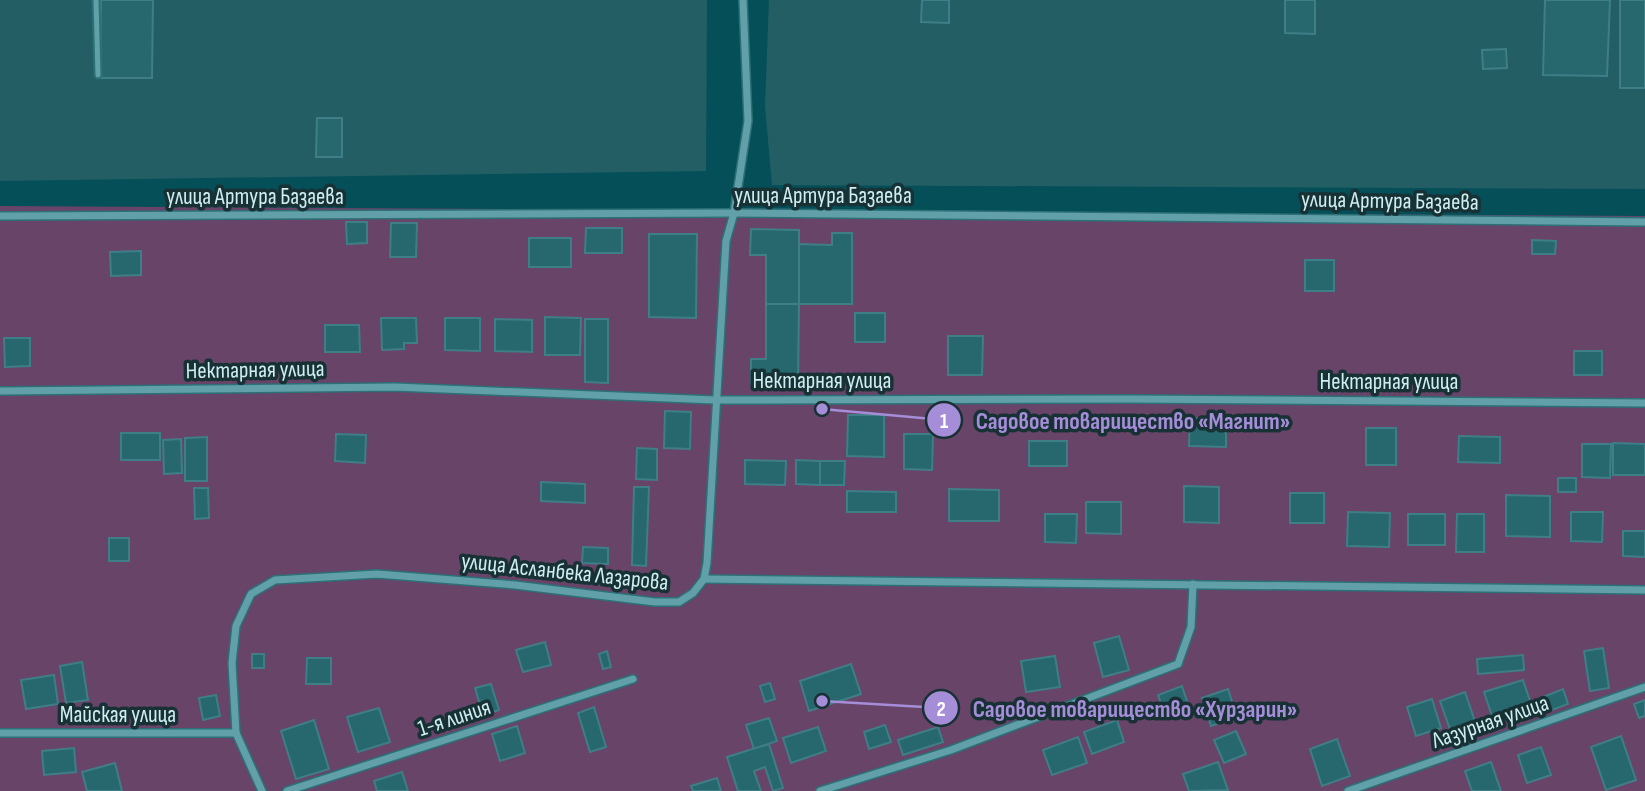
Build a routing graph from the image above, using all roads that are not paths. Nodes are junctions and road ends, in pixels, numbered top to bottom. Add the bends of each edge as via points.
1 (96, 0) edge
2 (743, 0) edge
3 (98, 75) dead end
4 (734, 213) junction
5 (0, 216) edge
6 (1645, 222) edge
7 (0, 391) edge
8 (715, 400) junction
9 (1645, 403) edge
10 (704, 579) junction
11 (1193, 584) junction
12 (1645, 590) edge
13 (633, 679) dead end
14 (1645, 687) edge
15 (0, 733) edge
16 (236, 733) junction
17 (262, 791) edge
18 (287, 791) edge
19 (821, 791) edge
20 (1348, 791) edge

1 - 3 lane
2 - 4 street via 748,121
4 - 5 street, улица Артура Базаева
4 - 6 street, улица Артура Базаева
4 - 8 street via 726,241
7 - 8 street, Нектарная улица via 395,387
8 - 9 street, Нектарная улица
8 - 10 street
10 - 11 street
10 - 16 street, улица Асланбека Лазарова via 679,602 655,602 377,573 275,579 251,594 236,626 232,663
11 - 12 street
11 - 19 street via 1191,627 1178,664 951,750
13 - 18 street, 1-я линия
14 - 20 street, Лазурная улица
15 - 16 street, Майская улица
16 - 17 street, улица Асланбека Лазарова

